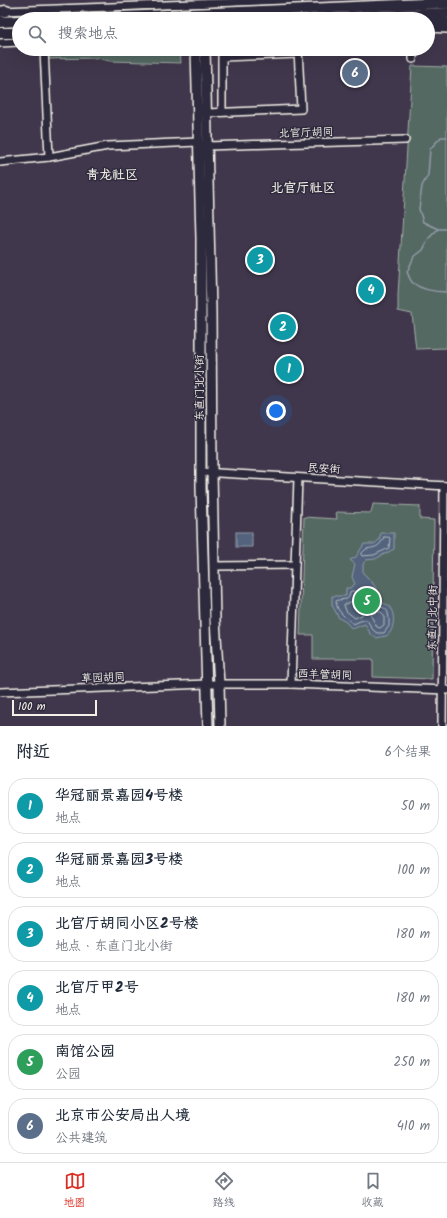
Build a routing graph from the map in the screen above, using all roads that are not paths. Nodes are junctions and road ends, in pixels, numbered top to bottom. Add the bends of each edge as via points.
1 (299, 0) edge
2 (317, 0) edge
3 (189, 2) edge
4 (198, 2) edge
5 (217, 2) junction
6 (447, 3) edge
7 (148, 5) junction
8 (74, 8) junction
9 (2, 11) edge
10 (74, 12) edge
11 (148, 12) edge
12 (191, 12) edge
13 (200, 12) edge
14 (218, 12) edge
15 (316, 12) edge
16 (429, 12) edge
17 (447, 13) edge
18 (435, 14) edge
19 (435, 15) edge
20 (447, 16) edge
21 (435, 18) edge
22 (12, 21) edge
23 (2, 22) edge
24 (447, 23) edge
25 (435, 28) edge
26 (447, 29) edge
27 (12, 42) edge
28 (0, 43) edge
29 (44, 56) edge
30 (196, 56) edge
31 (205, 56) edge
32 (237, 56) edge
33 (298, 56) edge
34 (222, 112) junction
35 (207, 113) junction
36 (405, 140) dead end
37 (198, 142) junction
38 (207, 146) junction
39 (49, 157) junction
40 (0, 162) edge
41 (205, 238) junction
42 (201, 472) junction
43 (212, 472) junction
44 (298, 478) junction
45 (446, 486) edge
46 (214, 566) junction
47 (295, 566) junction
48 (207, 684) junction
49 (219, 684) junction
50 (291, 684) junction
51 (444, 690) edge
52 (0, 692) edge
53 (208, 726) edge
54 (220, 726) edge
55 (442, 726) edge

1 - 5 street
2 - 15 street
3 - 4 street
3 - 7 street
3 - 12 street
4 - 5 street
4 - 13 street
5 - 14 street
6 - 16 highway
7 - 8 street
7 - 11 street
8 - 9 street
8 - 10 street
17 - 18 highway
19 - 20 highway
21 - 24 highway
22 - 23 highway
25 - 26 street
27 - 28 street
29 - 39 street
30 - 37 main road, 东直门北小街
31 - 35 main road, 东直门北小街
32 - 34 street via 222,57
33 - 34 street via 301,109
34 - 35 street
35 - 38 main road, 东直门北小街
36 - 38 street, 北官厅胡同
37 - 39 street via 108,146
37 - 41 main road, 东直门北小街
38 - 41 main road, 东直门北小街
39 - 40 street
41 - 42 main road, 东直门北小街
41 - 43 main road, 东直门北小街
42 - 43 street, 民安街
42 - 48 main road, 东直门北小街
43 - 44 street, 民安街
43 - 46 main road, 东直门北小街
44 - 45 street, 民安街
44 - 47 street
45 - 51 street, 东直门北中街
46 - 47 street
46 - 49 main road, 东直门北小街
47 - 50 street
48 - 49 street, 西羊管胡同
48 - 52 street, 草园胡同
48 - 53 main road, 东直门北小街
49 - 50 street, 西羊管胡同
49 - 54 main road, 东直门北小街
50 - 51 street, 西羊管胡同
51 - 55 street, 东直门北中街

